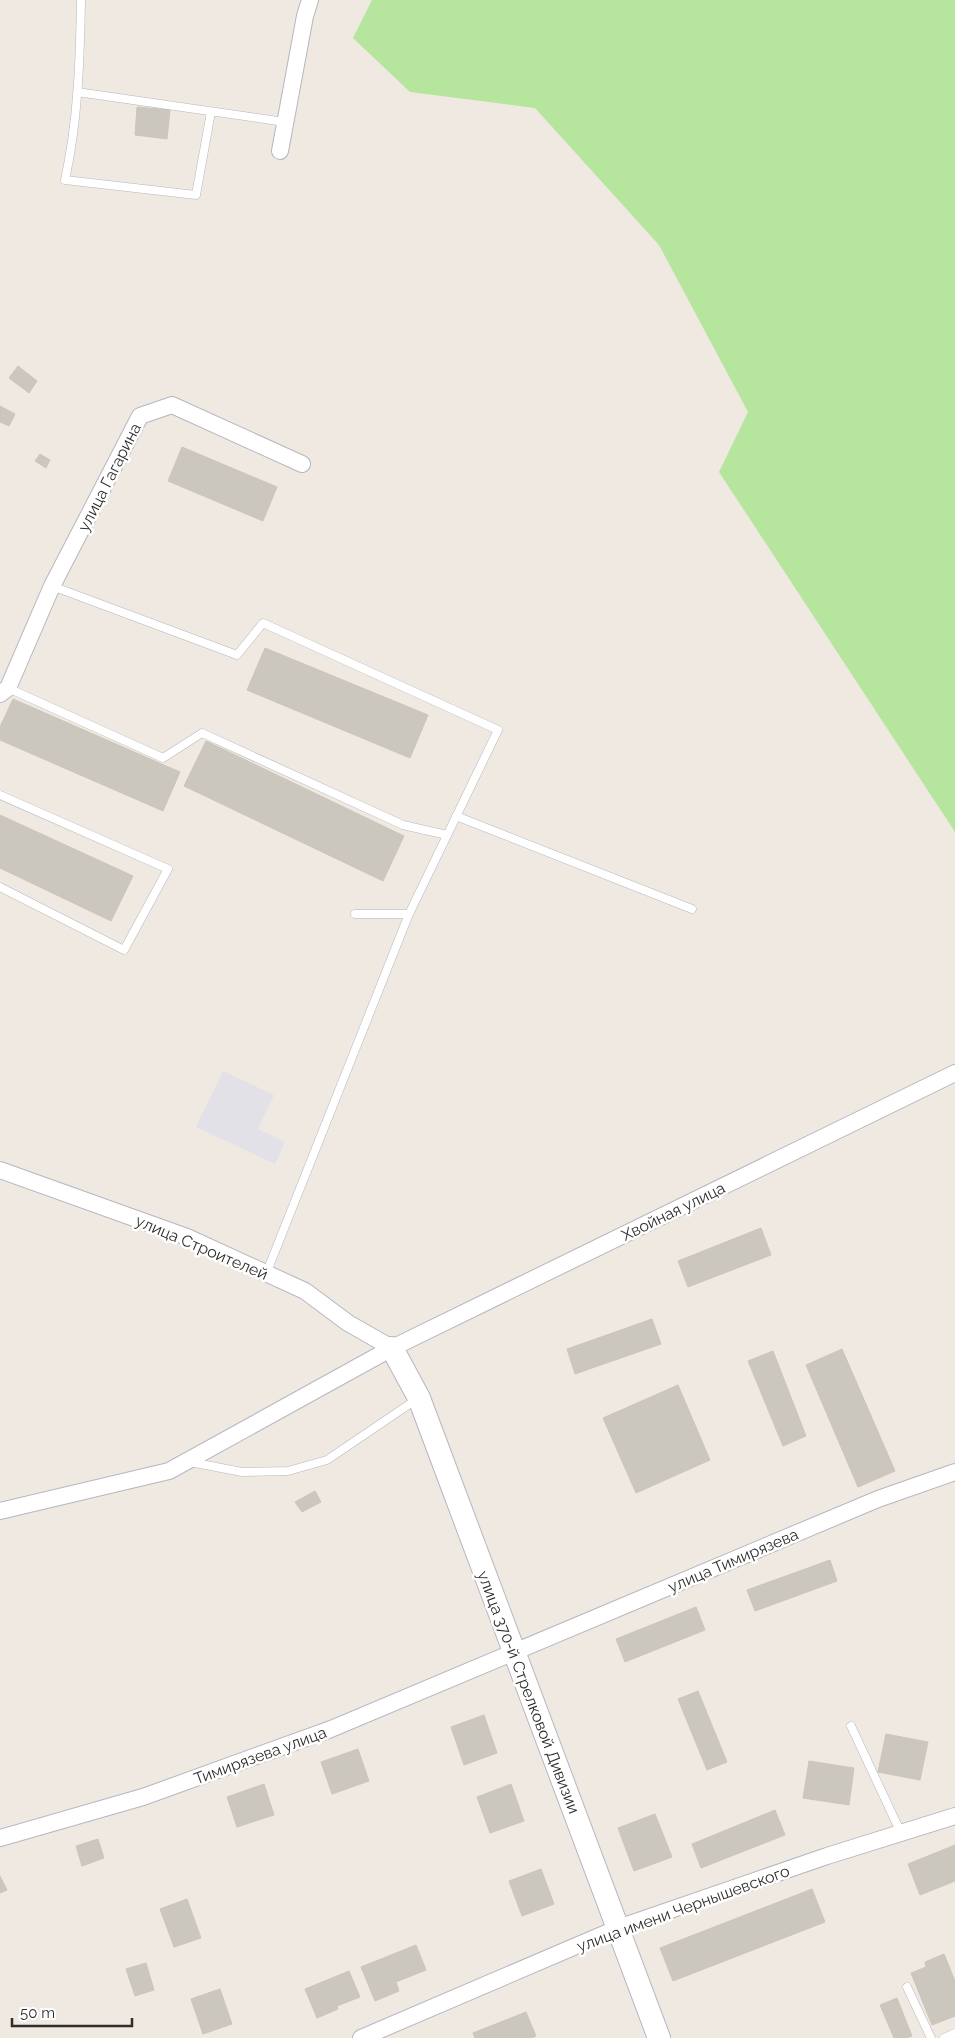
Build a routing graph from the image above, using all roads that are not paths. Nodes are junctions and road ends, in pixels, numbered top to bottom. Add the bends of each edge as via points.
1 (81, 0) edge
2 (310, 0) edge
3 (77, 92) junction
4 (211, 112) junction
5 (285, 122) junction
6 (280, 151) dead end
7 (302, 464) dead end
8 (52, 586) junction
9 (4, 691) edge
10 (0, 795) edge
11 (456, 816) junction
12 (448, 835) junction
13 (0, 888) edge
14 (692, 909) dead end
15 (356, 914) dead end
16 (409, 914) junction
17 (955, 1073) edge
18 (0, 1170) edge
19 (266, 1274) junction
20 (392, 1348) junction
21 (419, 1398) junction
22 (186, 1461) junction
23 (955, 1472) edge
24 (0, 1511) edge
25 (513, 1653) junction
26 (851, 1726) dead end
27 (955, 1816) edge
28 (901, 1834) junction
29 (0, 1838) edge
30 (618, 1928) junction
31 (907, 1987) dead end
32 (955, 2033) edge
33 (361, 2038) edge
34 (659, 2038) edge
35 (931, 2038) edge
36 (944, 2038) edge

1 - 3 lane
2 - 5 street
3 - 4 lane
3 - 4 lane via 72,151 65,180 196,195
4 - 5 lane
5 - 6 street
7 - 8 street, улица Гагарина via 172,405 140,416
8 - 9 street, улица Гагарина
8 - 11 lane via 238,655 263,623 498,730
9 - 12 lane via 164,758 202,733 403,824
10 - 13 lane via 168,869 124,950
11 - 12 lane
11 - 14 lane
12 - 16 lane
15 - 16 lane
16 - 19 lane
17 - 20 street, Хвойная улица
18 - 19 street, улица Строителей via 187,1237
19 - 20 street, улица Строителей via 304,1291 348,1323
20 - 21 street, улица 370-й Стрелковой Дивизии
20 - 22 street, Хвойная улица
21 - 22 lane via 327,1460 288,1471 242,1472
21 - 25 street, улица 370-й Стрелковой Дивизии
22 - 24 street, Хвойная улица via 169,1470
23 - 25 street, улица Тимирязева via 878,1499
25 - 29 street, Тимирязева улица via 331,1729 143,1797
25 - 30 street, улица 370-й Стрелковой Дивизии
26 - 28 lane
27 - 28 street, улица имени Чернышевского
28 - 30 street, улица имени Чернышевского
30 - 33 street, улица имени Чернышевского
30 - 34 street, улица 370-й Стрелковой Дивизии
31 - 35 lane
32 - 36 lane

